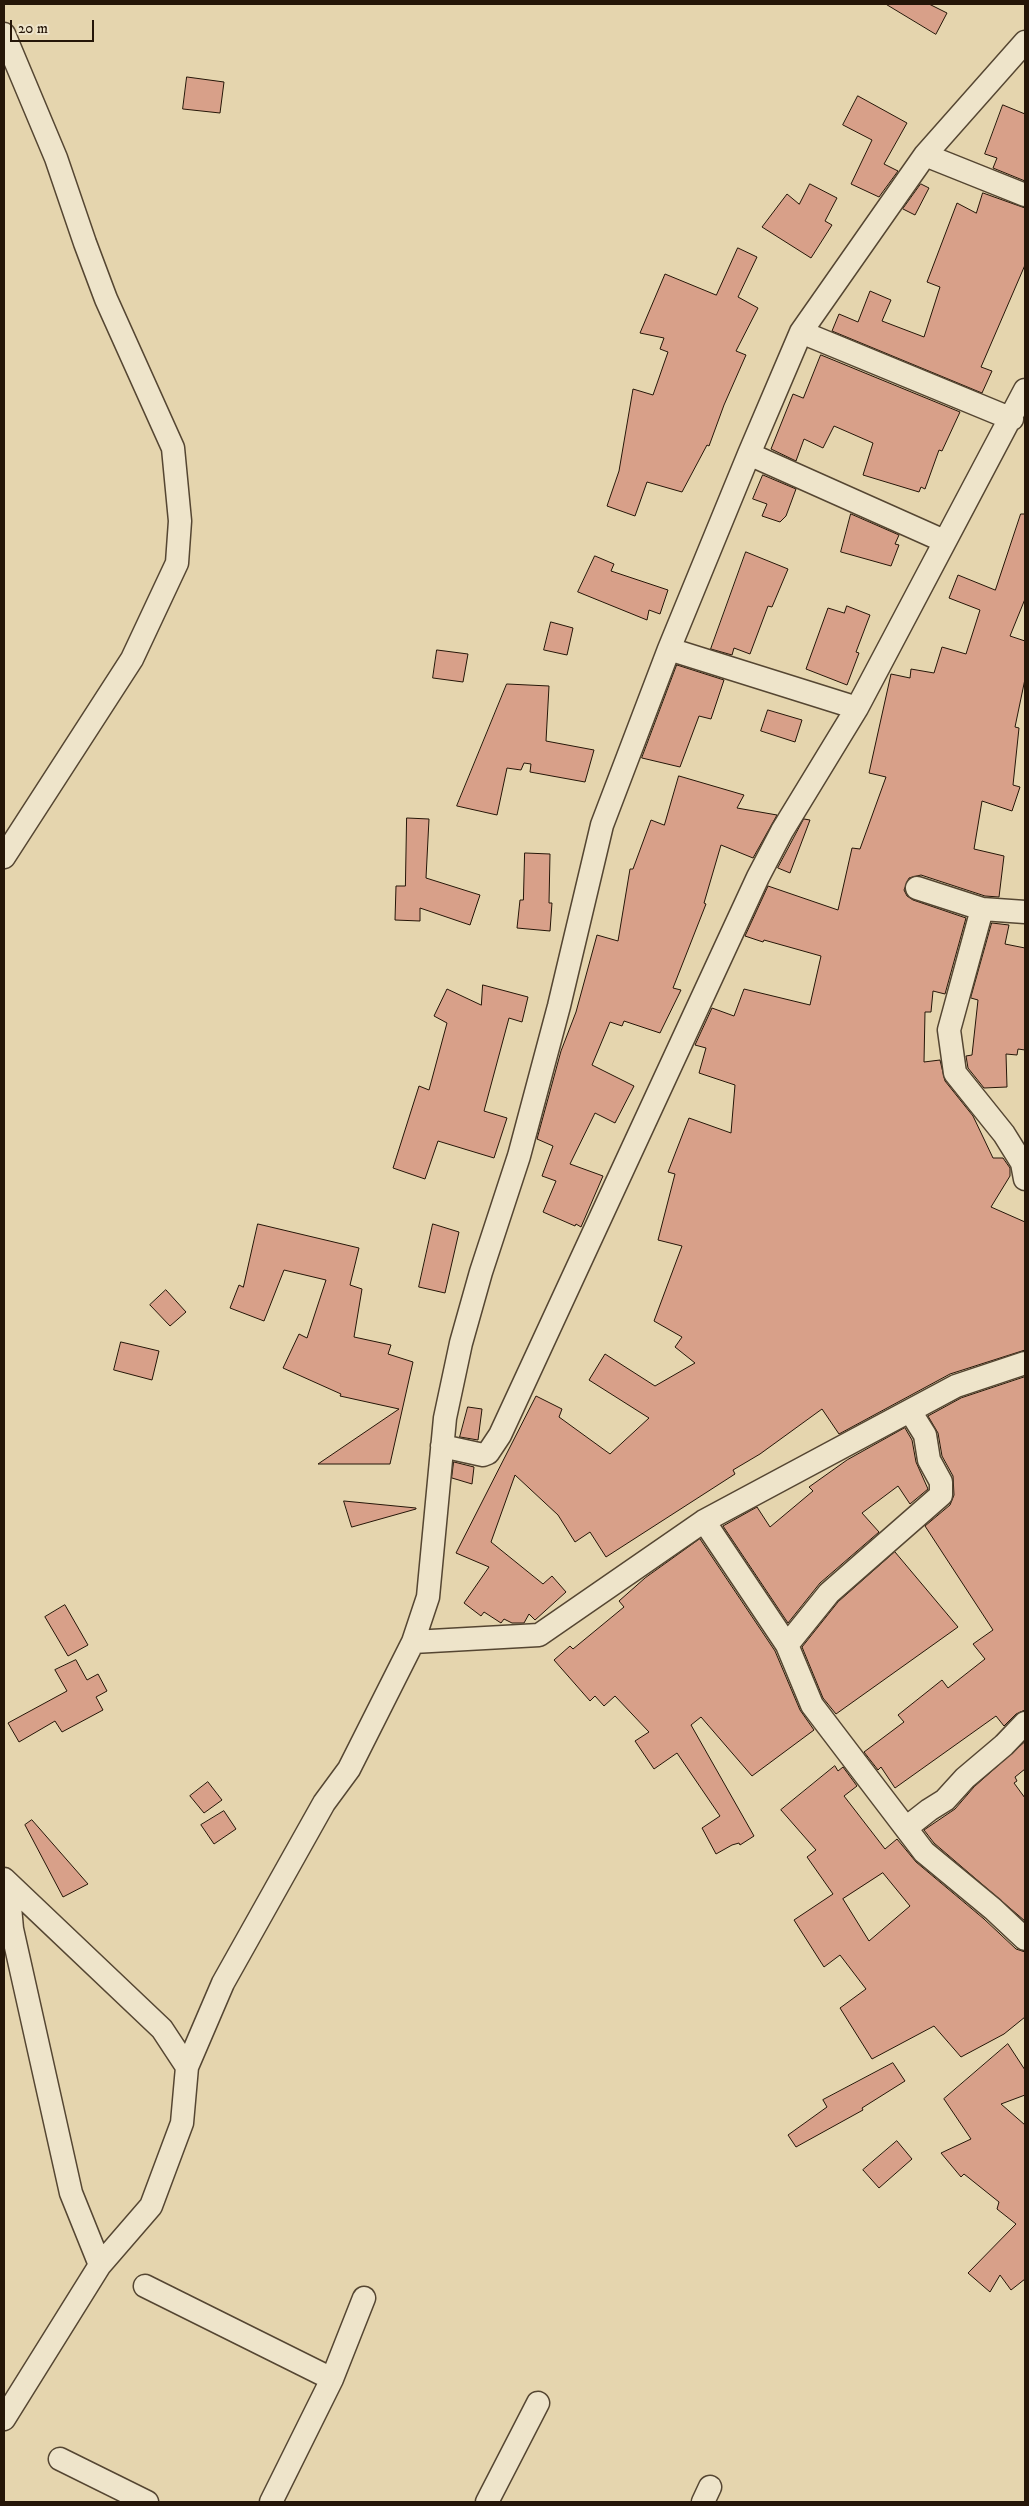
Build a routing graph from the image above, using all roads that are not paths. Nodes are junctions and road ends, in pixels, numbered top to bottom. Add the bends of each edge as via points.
1 (4, 34) edge
2 (1025, 42) edge
3 (925, 156) junction
4 (1025, 195) edge
5 (801, 332) junction
6 (1025, 390) edge
7 (1012, 419) junction
8 (749, 454) junction
9 (944, 541) junction
10 (669, 649) junction
11 (857, 708) junction
12 (4, 857) edge
13 (917, 888) dead end
14 (982, 909) junction
15 (1025, 912) edge
16 (1025, 1179) edge
17 (1025, 1364) edge
18 (910, 1411) junction
19 (442, 1446) junction
20 (704, 1521) junction
21 (414, 1642) junction
22 (787, 1645) junction
23 (1025, 1723) edge
24 (906, 1828) junction
25 (6, 1881) edge
26 (1025, 1939) edge
27 (187, 2067) junction
28 (100, 2265) junction
29 (145, 2286) dead end
30 (364, 2298) dead end
31 (332, 2379) junction
32 (538, 2403) dead end
33 (4, 2420) edge
34 (60, 2459) dead end
35 (277, 2500) edge
36 (147, 2502) edge
37 (487, 2502) edge

1 - 12 street via 56,158 106,299 173,448 180,521 176,562 132,659
2 - 3 street
3 - 4 street
3 - 5 street
5 - 7 street
5 - 8 street
6 - 7 street
7 - 9 street
8 - 9 street
8 - 10 street
9 - 11 street
10 - 11 street
10 - 19 street via 602,825 519,1156 461,1343
11 - 19 street via 782,831 758,877 500,1435 488,1453 483,1455
13 - 14 street
14 - 15 street
14 - 16 street via 949,1030 955,1073 1004,1134 1022,1163
17 - 18 street via 956,1386
18 - 20 street
18 - 22 street via 925,1435 929,1460 941,1482 941,1495 829,1593
19 - 21 street via 428,1597
20 - 21 street via 539,1635
20 - 22 street
21 - 27 street via 349,1769 324,1803 223,1983
22 - 24 street via 812,1706
23 - 24 street via 945,1800
24 - 26 street via 924,1852
25 - 27 street via 162,2029
25 - 28 street via 12,1929 71,2193
27 - 28 street via 182,2123 151,2206
28 - 33 street
29 - 31 street
30 - 31 street
31 - 35 street
32 - 37 street
34 - 36 street

